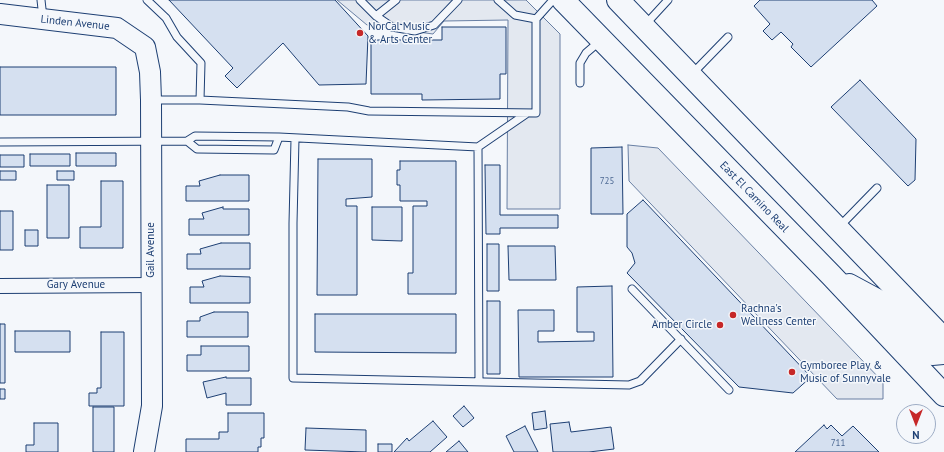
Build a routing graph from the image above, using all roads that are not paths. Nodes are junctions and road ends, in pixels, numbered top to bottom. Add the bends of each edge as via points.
1 (41, 0) edge
2 (147, 0) edge
3 (360, 0) edge
4 (396, 0) edge
5 (458, 0) edge
6 (498, 0) edge
7 (553, 0) edge
8 (563, 0) edge
9 (618, 0) edge
10 (668, 0) edge
11 (0, 14) edge
12 (376, 16) junction
13 (536, 19) junction
14 (43, 20) junction
15 (643, 27) junction
16 (728, 37) dead end
17 (602, 40) junction
18 (145, 47) joint
19 (690, 75) junction
20 (580, 83) dead end
21 (151, 100) junction
22 (200, 100) junction
23 (526, 114) junction
24 (279, 137) junction
25 (295, 139) junction
26 (187, 141) junction
27 (0, 142) edge
28 (150, 142) junction
29 (478, 147) junction
30 (877, 188) dead end
31 (838, 229) junction
32 (831, 275) junction
33 (152, 285) junction
34 (0, 286) edge
35 (632, 289) dead end
36 (681, 339) junction
37 (944, 339) edge
38 (944, 353) edge
39 (479, 382) junction
40 (729, 390) dead end
41 (944, 395) edge
42 (144, 452) edge

1 - 14 lane
2 - 22 lane via 166,18 176,37 201,63
3 - 12 lane
4 - 12 lane
5 - 12 lane via 434,25 415,30 392,27
6 - 13 lane via 515,15
7 - 13 lane
8 - 17 main road, East El Camino Real
9 - 15 main road
10 - 15 lane
11 - 14 street, Linden Avenue
13 - 23 lane via 536,114
14 - 18 street, Linden Avenue via 117,28
15 - 19 main road
16 - 19 lane
17 - 20 lane via 586,53 580,63
17 - 32 main road, East El Camino Real
18 - 21 street, Gail Avenue via 150,72
19 - 31 main road
21 - 22 lane
21 - 28 street, Gail Avenue
22 - 23 lane via 348,107 369,111
23 - 29 lane
24 - 25 lane
24 - 26 lane via 195,136
24 - 26 lane via 274,150 197,149
25 - 29 lane
25 - 39 lane via 293,378
26 - 28 lane
27 - 28 lane
28 - 33 street, Gail Avenue
29 - 39 lane
30 - 31 lane
31 - 37 main road
32 - 38 main road via 875,299 932,354
32 - 41 main road, East El Camino Real
33 - 34 street, Gary Avenue
33 - 42 street, Gail Avenue via 152,406
35 - 36 lane
36 - 39 lane via 640,381 629,385
36 - 40 lane

